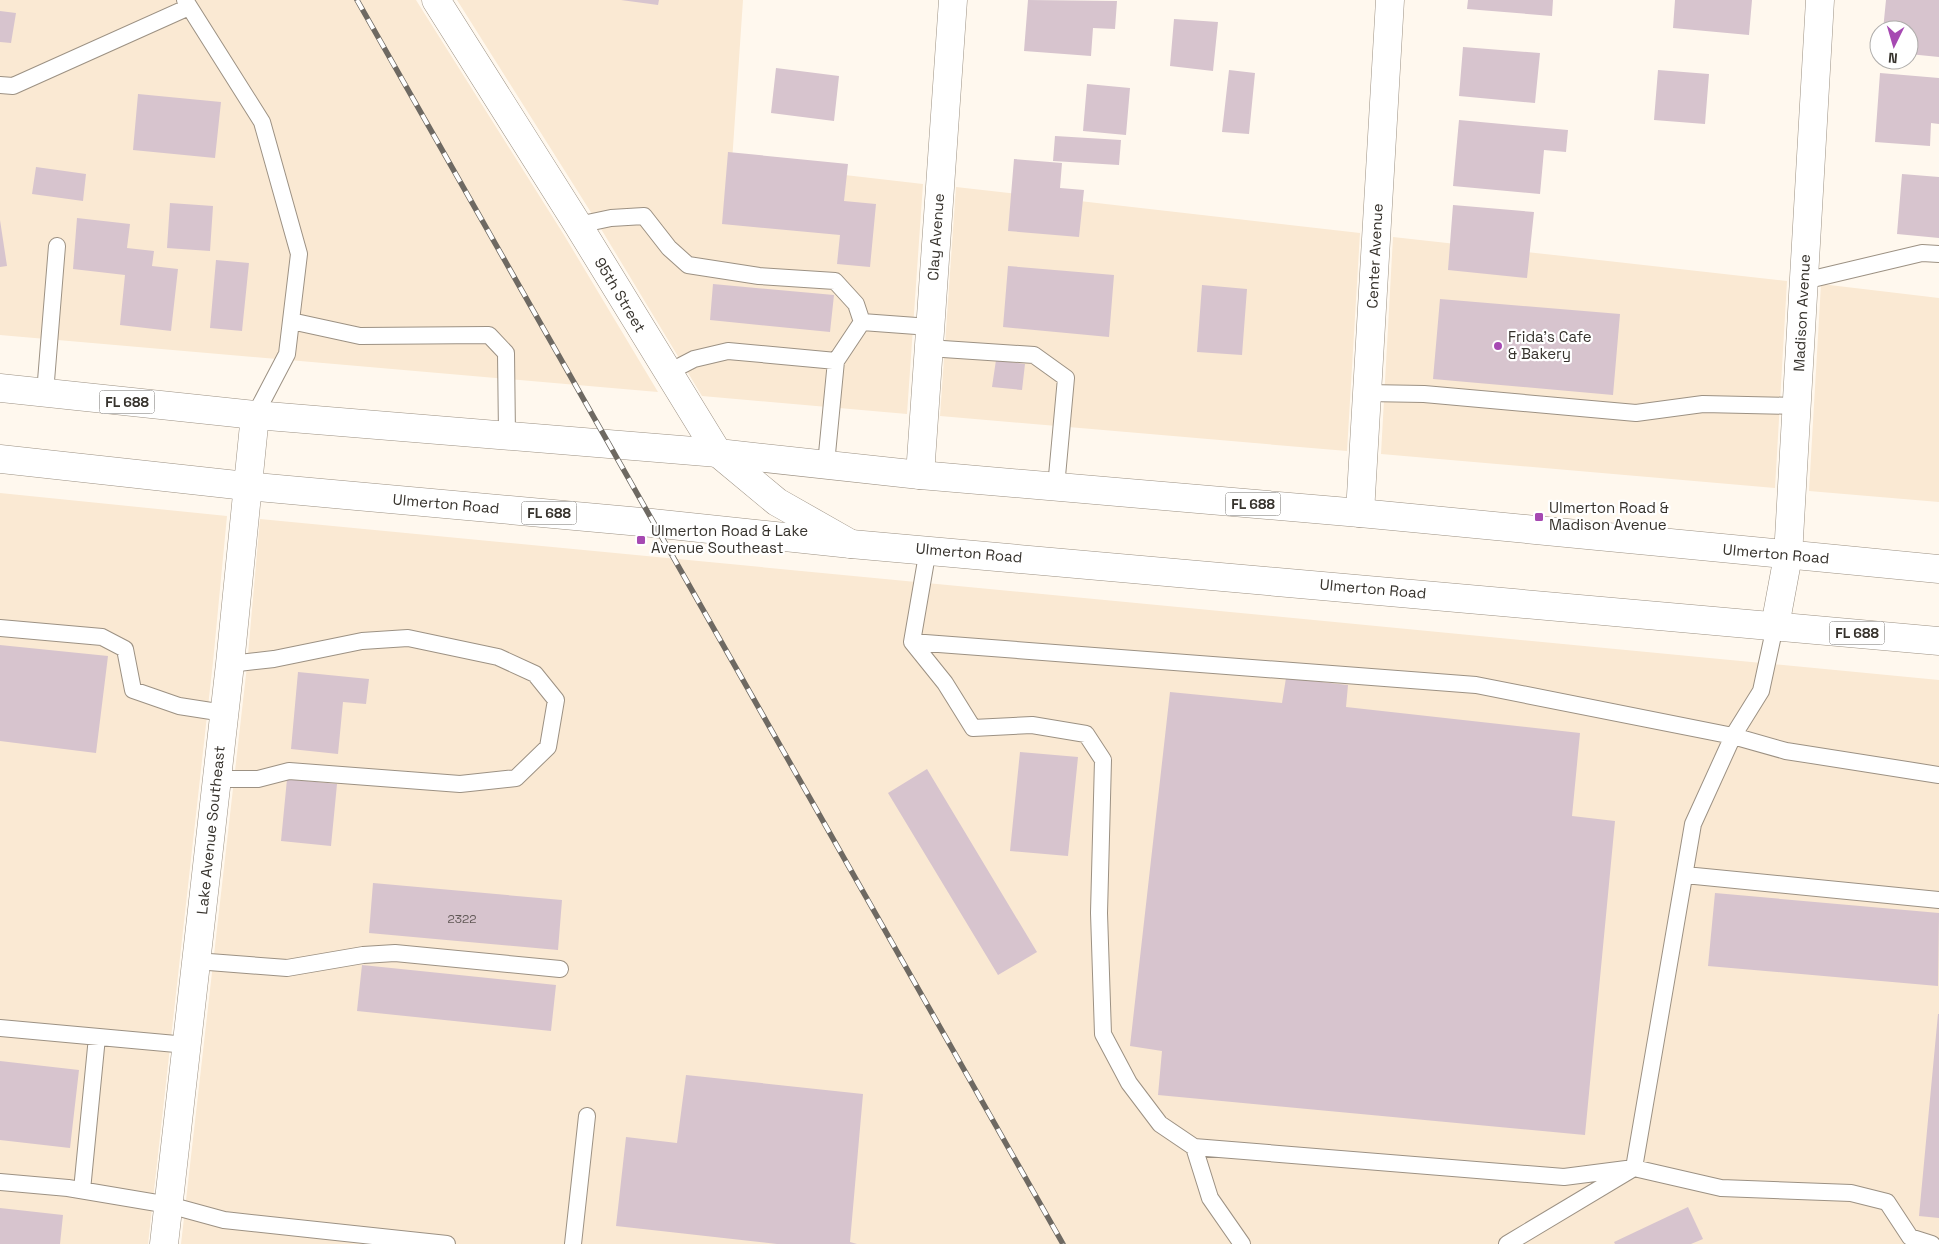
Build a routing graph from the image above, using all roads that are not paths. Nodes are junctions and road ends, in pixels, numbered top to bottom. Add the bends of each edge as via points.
1 (436, 0) edge
2 (953, 0) edge
3 (1390, 0) edge
4 (1820, 0) edge
5 (187, 4) edge
6 (0, 85) edge
7 (578, 225) junction
8 (57, 246) dead end
9 (1939, 254) edge
10 (1804, 281) junction
11 (291, 321) junction
12 (862, 322) junction
13 (929, 338) junction
14 (836, 361) junction
15 (667, 373) junction
16 (0, 388) edge
17 (45, 393) junction
18 (1367, 393) junction
19 (1797, 406) junction
20 (255, 415) junction
21 (507, 436) junction
22 (718, 453) junction
23 (0, 459) edge
24 (826, 464) junction
25 (920, 475) junction
26 (246, 486) junction
27 (1056, 487) junction
28 (1360, 513) junction
29 (851, 544) junction
30 (928, 549) junction
31 (1788, 556) junction
32 (1939, 569) edge
33 (1775, 626) junction
34 (0, 628) edge
35 (1939, 640) edge
36 (912, 642) junction
37 (230, 664) junction
38 (224, 713) junction
39 (1733, 736) junction
40 (1939, 774) edge
41 (217, 779) junction
42 (1685, 875) junction
43 (1939, 900) edge
44 (196, 961) junction
45 (560, 969) dead end
46 (0, 1028) edge
47 (97, 1037) junction
48 (187, 1045) junction
49 (587, 1116) dead end
50 (1194, 1147) junction
51 (1634, 1168) junction
52 (0, 1182) edge
53 (82, 1190) junction
54 (169, 1205) junction
55 (164, 1244) edge
56 (447, 1244) edge
57 (573, 1244) edge
58 (1242, 1244) edge
59 (1507, 1244) edge
60 (1932, 1244) edge

1 - 7 main road, 95th Street
2 - 13 main road, Clay Avenue
3 - 18 main road, Center Avenue
4 - 10 main road, Madison Avenue
5 - 6 lane via 13,86
5 - 11 lane via 262,122 298,254
7 - 12 lane via 644,216 669,248 688,265 759,276 835,281 856,304
7 - 15 main road, 95th Street
8 - 17 lane
9 - 10 lane via 1922,253
10 - 19 main road, Madison Avenue
11 - 20 lane via 287,354
11 - 21 lane via 360,336 489,335 506,353
12 - 13 lane
12 - 14 lane
13 - 25 main road, Clay Avenue
13 - 27 lane via 1034,355 1066,378
14 - 15 lane via 728,351 694,358
14 - 24 lane
15 - 22 main road, 95th Street
16 - 17 main road, Ulmerton Road / FL 688
17 - 20 main road, Ulmerton Road / FL 688
18 - 19 lane via 1424,394 1636,413 1703,404
18 - 28 main road, Center Avenue
19 - 31 main road, Madison Avenue
20 - 21 main road, Ulmerton Road / FL 688
20 - 26 main road, Lake Avenue Southeast
21 - 22 main road, Ulmerton Road / FL 688
22 - 24 main road, Ulmerton Road / FL 688
22 - 29 main road, 95th Street via 777,502
23 - 26 main road, Ulmerton Road / FL 688
24 - 25 main road, Ulmerton Road / FL 688
25 - 27 main road, Ulmerton Road / FL 688
26 - 29 main road, Ulmerton Road / FL 688
26 - 37 main road, Lake Avenue Southeast
27 - 28 main road, Ulmerton Road / FL 688
28 - 31 main road, Ulmerton Road / FL 688
29 - 30 main road, Ulmerton Road / FL 688
30 - 33 main road, Ulmerton Road / FL 688
30 - 36 lane
31 - 32 main road, Ulmerton Road / FL 688
31 - 33 main road, Madison Avenue
33 - 35 main road, Ulmerton Road / FL 688
33 - 39 lane via 1761,691
34 - 38 lane via 102,638 124,648 133,690 179,706
36 - 39 lane via 1476,685
36 - 50 lane via 946,683 973,728 1032,725 1086,734 1103,760 1099,913 1103,1034 1130,1083 1160,1124
37 - 38 main road, Lake Avenue Southeast
37 - 41 lane via 274,659 362,641 408,638 498,657 535,674 556,700 548,747 516,778 460,784 289,771 258,780
38 - 41 main road, Lake Avenue Southeast
39 - 40 lane via 1786,751
39 - 42 lane via 1693,824
41 - 44 main road, Lake Avenue Southeast
42 - 43 lane
42 - 51 lane
44 - 45 lane via 287,968 395,953
44 - 48 main road, Lake Avenue Southeast
46 - 47 lane
47 - 48 lane
47 - 53 lane
48 - 54 main road, Lake Avenue Southeast
49 - 57 lane
50 - 51 lane via 1564,1177
50 - 58 lane via 1210,1198
51 - 59 lane
51 - 60 lane via 1722,1188 1851,1194 1888,1202 1910,1237
52 - 53 lane
53 - 54 lane
54 - 55 main road, Lake Avenue Southeast
54 - 56 lane via 224,1220

